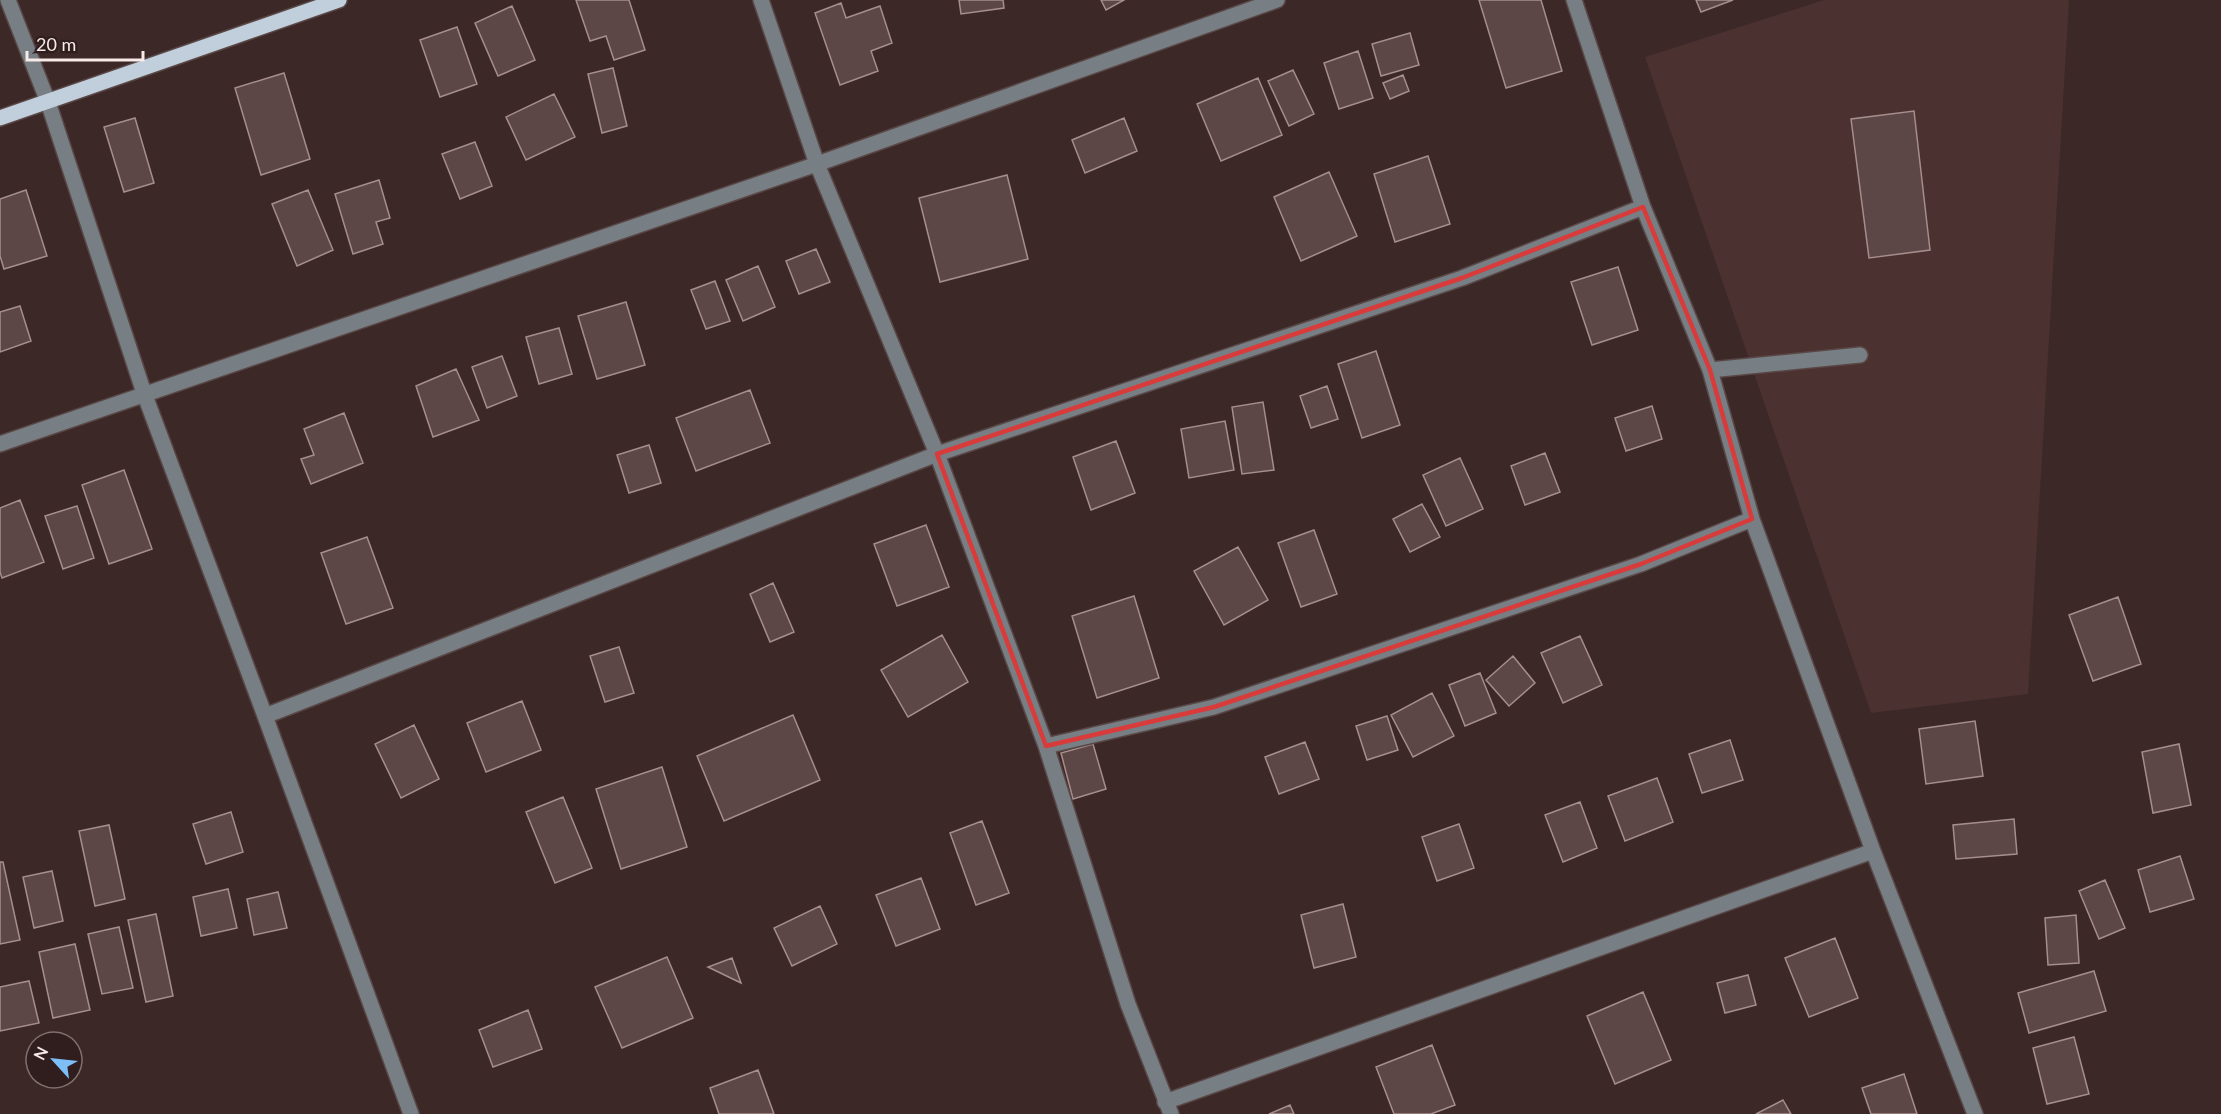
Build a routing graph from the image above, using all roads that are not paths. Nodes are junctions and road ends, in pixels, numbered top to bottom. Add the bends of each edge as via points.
1 (8, 0) edge
2 (339, 0) edge
3 (761, 0) edge
4 (1277, 0) edge
5 (1575, 0) edge
6 (48, 102) junction
7 (0, 118) edge
8 (817, 164) junction
9 (1643, 207) junction
10 (1860, 355) dead end
11 (1710, 370) junction
12 (144, 393) junction
13 (0, 444) edge
14 (937, 454) junction
15 (1752, 519) junction
16 (266, 716) junction
17 (1046, 746) junction
18 (1873, 851) junction
19 (1168, 1108) edge
20 (411, 1114) edge
21 (1975, 1114) edge

1 - 6 street
2 - 6 main road
3 - 8 street
4 - 8 street
5 - 9 street
6 - 7 main road
6 - 12 street
8 - 12 street
8 - 14 street
9 - 11 street
9 - 14 street via 1462,278
10 - 11 street
11 - 15 street
12 - 13 street
12 - 16 street
14 - 16 street
14 - 17 street
15 - 17 street via 1641,564 1214,708
15 - 18 street
16 - 20 street
17 - 19 street via 1128,1004
18 - 19 street
18 - 21 street

